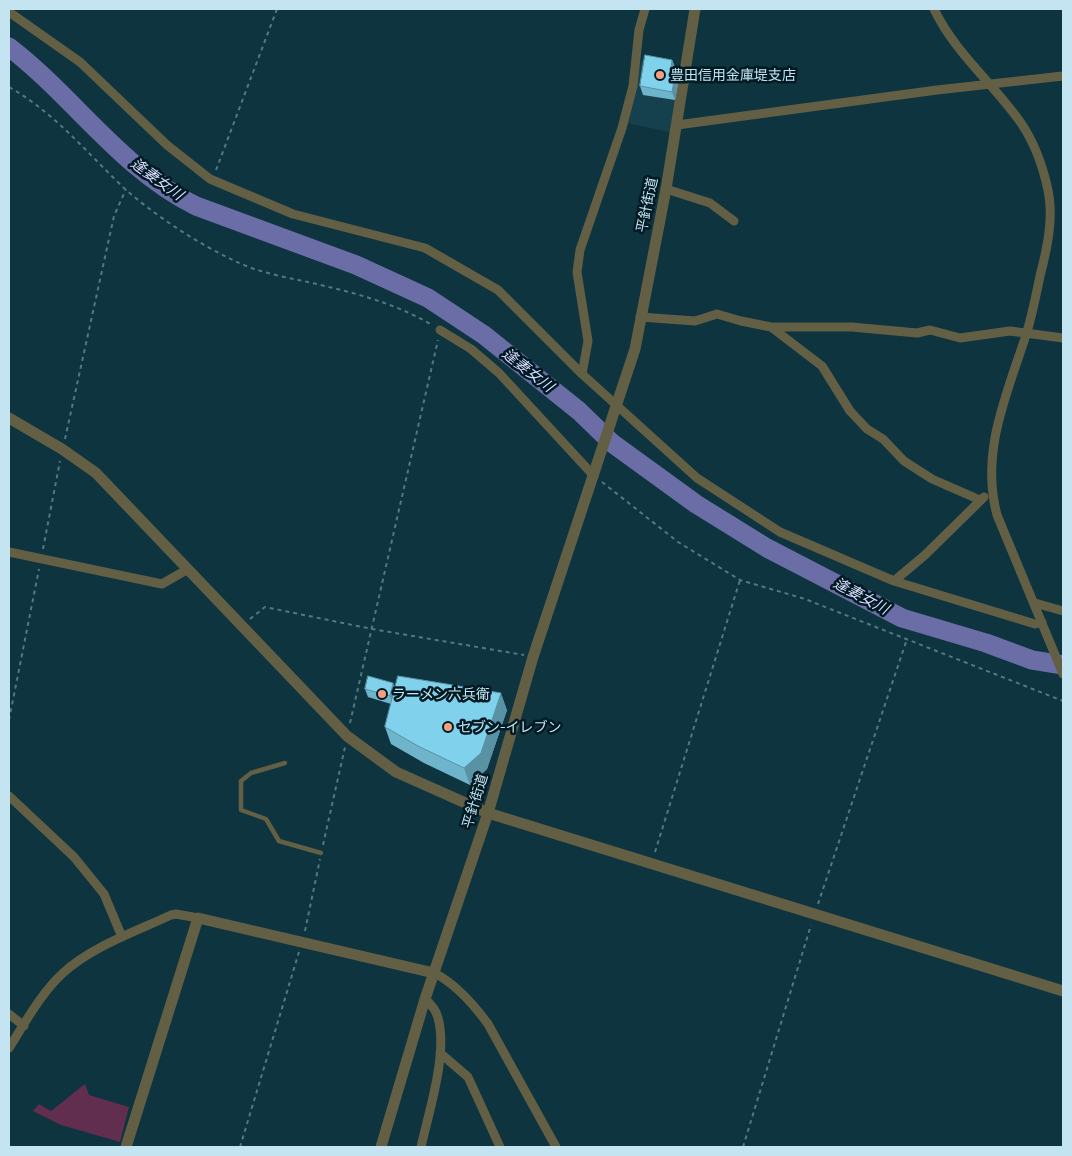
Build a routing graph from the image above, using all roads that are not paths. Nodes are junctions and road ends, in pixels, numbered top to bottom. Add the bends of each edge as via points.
1 (645, 9) edge
2 (695, 9) edge
3 (934, 9) edge
4 (9, 12) edge
5 (1063, 76) edge
6 (990, 86) junction
7 (677, 125) junction
8 (666, 189) junction
9 (734, 221) dead end
10 (640, 317) junction
11 (771, 326) junction
12 (440, 330) road end
13 (1026, 334) junction
14 (1063, 338) edge
15 (582, 374) junction
16 (616, 404) junction
17 (9, 418) edge
18 (594, 476) junction
19 (991, 493) junction
20 (980, 500) junction
21 (9, 552) edge
22 (188, 569) junction
23 (894, 581) junction
24 (1035, 603) junction
25 (1063, 611) edge
26 (1042, 622) junction
27 (1063, 674) edge
28 (285, 763) dead end
29 (9, 796) edge
30 (488, 813) junction
31 (321, 853) road end
32 (198, 918) junction
33 (122, 937) junction
34 (434, 973) junction
35 (1063, 991) edge
36 (425, 999) junction
37 (9, 1014) edge
38 (24, 1026) junction
39 (9, 1048) edge
40 (440, 1053) junction
41 (126, 1147) edge
42 (381, 1147) edge
43 (421, 1147) edge
44 (500, 1147) edge
45 (556, 1147) edge

1 - 15 street via 639,30 633,86 622,128 580,250 577,272 588,341
2 - 7 street, 平針街道
3 - 6 street via 948,34
4 - 15 street via 80,62 166,145 210,179 293,214 426,248 498,290
5 - 6 street
6 - 7 street via 937,90
6 - 13 street via 1021,124 1040,160 1048,191 1050,217 1046,254
7 - 8 street, 平針街道
8 - 9 street via 710,203
8 - 10 street, 平針街道
10 - 11 street via 694,321 717,314
10 - 16 street, 平針街道 via 635,349
11 - 13 street via 852,327 917,333 930,330 960,338 1010,331
11 - 20 street via 822,366 850,411 904,461 932,479
12 - 18 street via 471,349 499,373
13 - 14 street
13 - 19 street via 1003,399 993,451
15 - 16 street
16 - 18 street, 平針街道
16 - 23 street via 697,478 780,532
17 - 22 street via 96,473
18 - 30 street, 平針街道 via 533,657
19 - 20 street
19 - 24 street via 997,515
20 - 23 street
21 - 22 street via 162,584
22 - 30 street via 347,736 396,772
23 - 26 street via 998,614 1035,624
24 - 25 street
24 - 26 street
26 - 27 street
28 - 31 lane via 250,773 241,781 241,810 266,819 279,841
29 - 33 street via 74,858 104,894
30 - 34 street, 平針街道
30 - 35 street
32 - 33 street via 176,914
32 - 34 street
32 - 41 street
33 - 38 street via 91,953 62,974
34 - 36 street, 平針街道
34 - 45 street via 444,978 478,1010 488,1024
36 - 40 street via 438,1016
36 - 42 street, 平針街道
37 - 38 street
38 - 39 street
40 - 43 street
40 - 44 street via 468,1077

